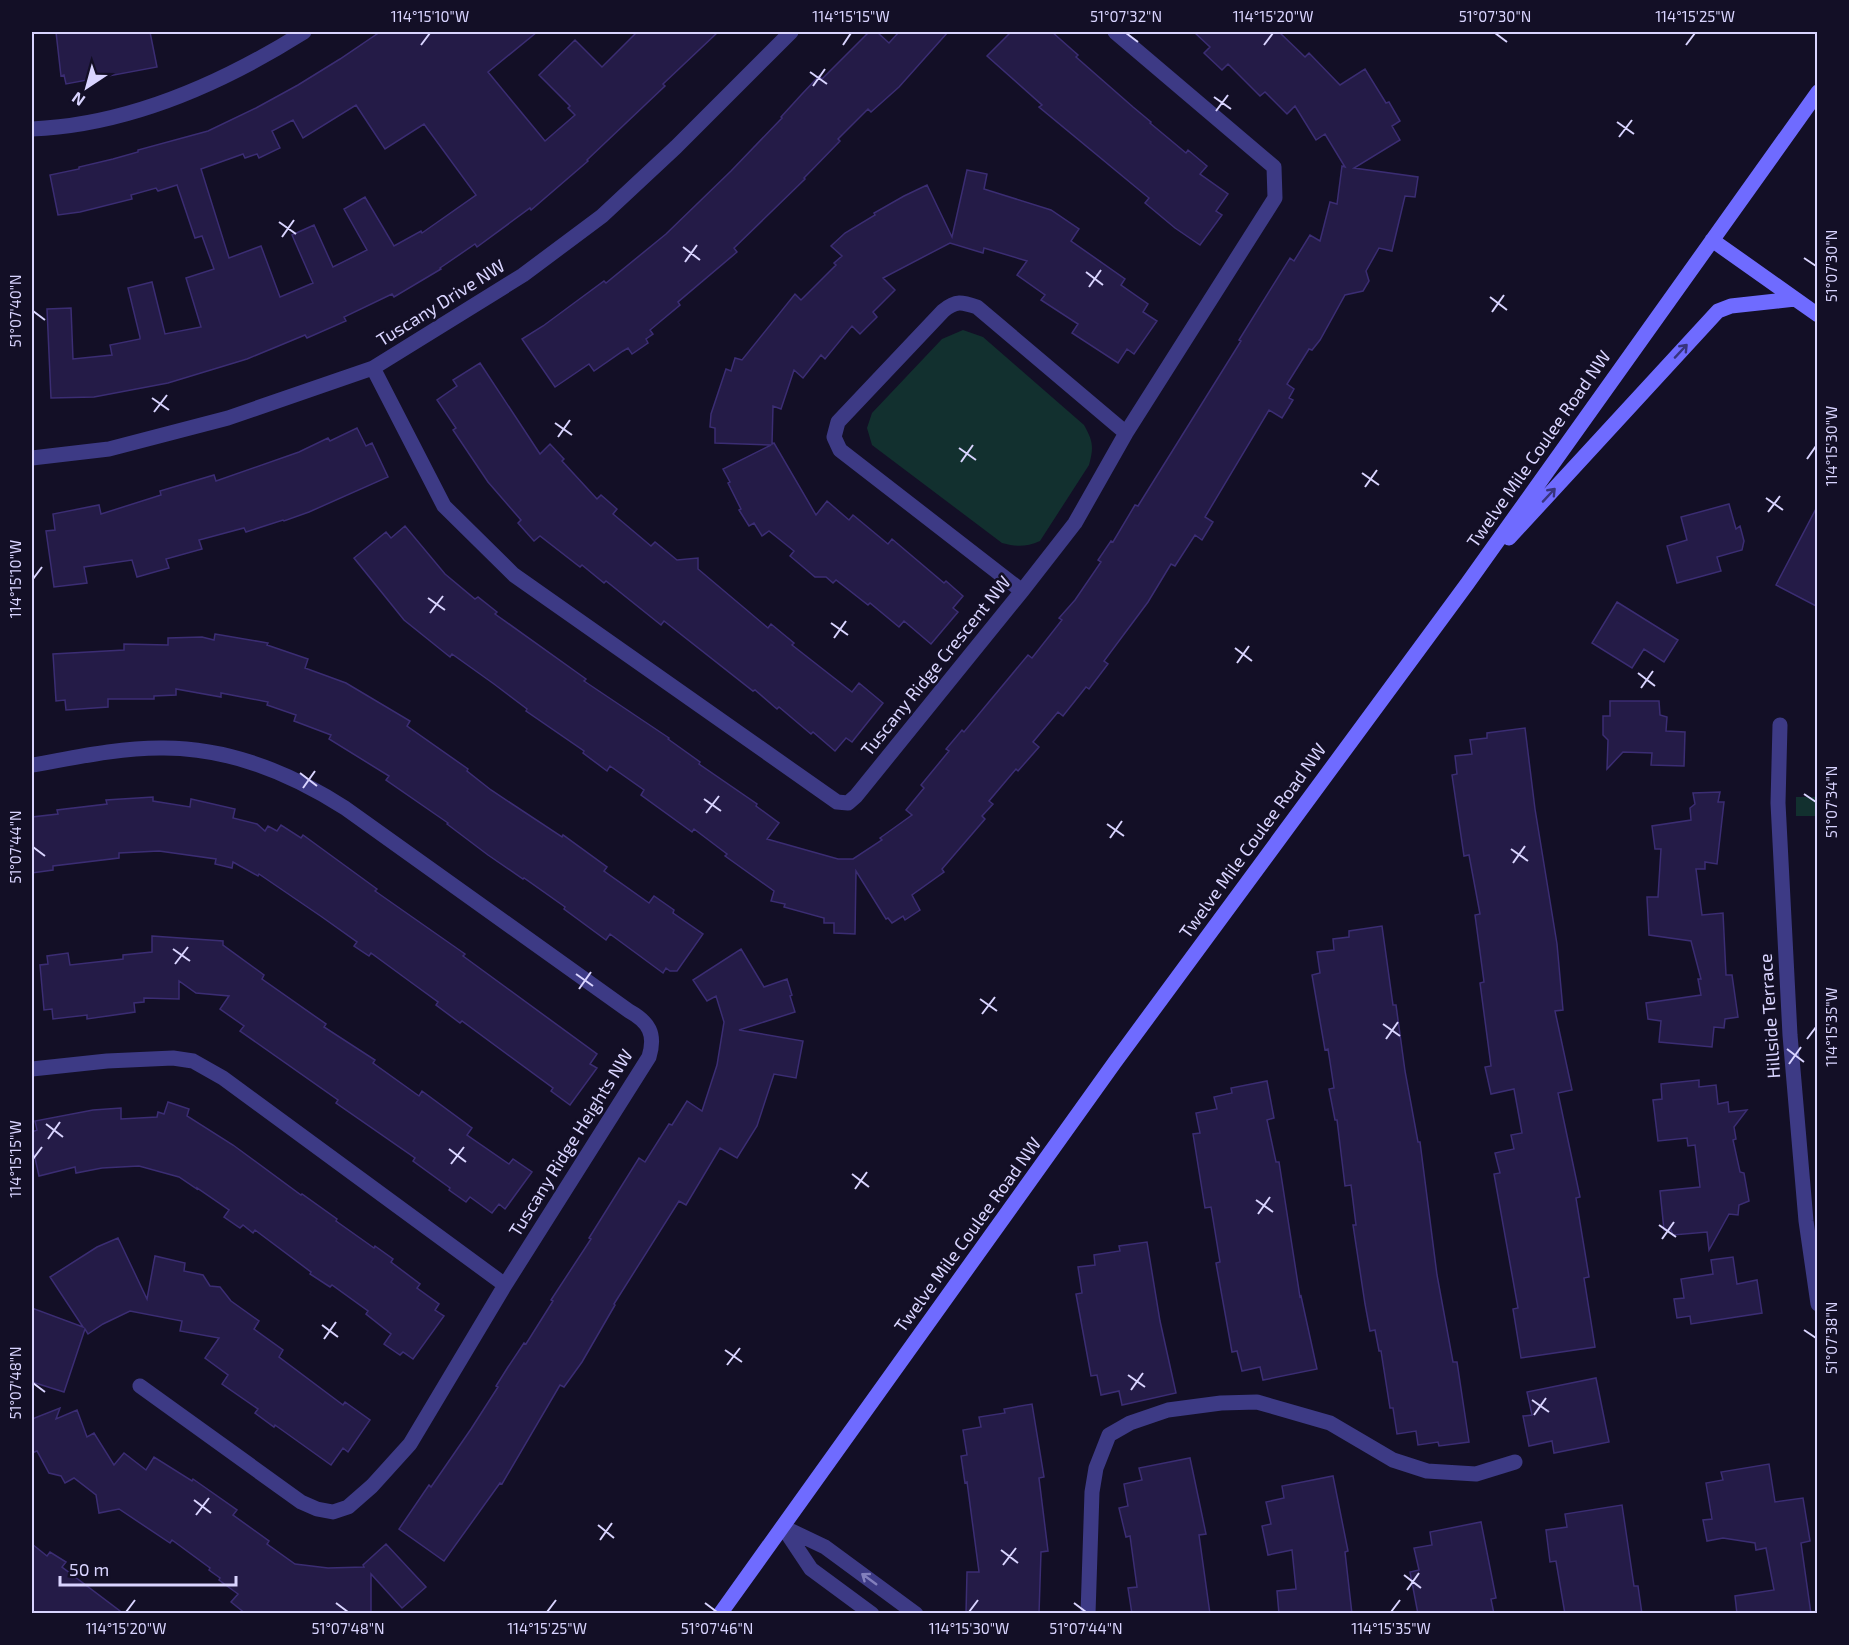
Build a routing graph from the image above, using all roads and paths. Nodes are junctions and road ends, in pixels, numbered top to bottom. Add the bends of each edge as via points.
1 (304, 32) edge
2 (791, 32) edge
3 (1115, 32) edge
4 (1818, 92) edge
5 (32, 129) edge
6 (1712, 240) junction
7 (1795, 299) junction
8 (1818, 315) edge
9 (373, 368) junction
10 (1126, 433) junction
11 (32, 458) edge
12 (1467, 584) junction
13 (1022, 591) junction
14 (1780, 725) dead end
15 (32, 765) edge
16 (32, 1069) edge
17 (505, 1285) junction
18 (1818, 1304) edge
19 (140, 1386) dead end
20 (1515, 1462) dead end
21 (783, 1527) junction
22 (720, 1614) edge
23 (872, 1614) edge
24 (916, 1614) edge
25 (1088, 1614) edge

1 - 5 street via 173,99 114,118
2 - 9 street, Tuscany Drive NW via 602,216 523,275
3 - 10 street, Tuscany Ridge Crescent NW via 1274,168 1275,198
4 - 6 street, Twelve Mile Coulee Road NW
6 - 7 street
6 - 12 street, Twelve Mile Coulee Road NW
7 - 8 street
12 -> 7 street via 1718,311
9 - 11 street, Tuscany Drive NW via 228,418 109,448
9 - 13 street, Tuscany Ridge Crescent NW via 444,506 514,575 837,802 848,803 856,796
10 - 13 street, Tuscany Ridge Crescent NW via 1075,523
10 - 13 street via 977,307 963,303 951,304 943,311 838,422 834,436 840,450
12 - 21 street, Twelve Mile Coulee Road NW via 1115,1062
14 - 18 street, Hillside Terrace via 1778,803 1790,1035 1806,1221
15 - 17 street, Tuscany Ridge Heights NW via 159,748 226,754 272,768 345,808 642,1018 652,1037 649,1057
16 - 17 street via 127,1060 193,1061 223,1078
17 - 19 street, Tuscany Ridge Heights NW via 410,1444 357,1500 333,1512 301,1502
20 - 25 street via 1476,1474 1426,1471 1393,1460 1330,1423 1257,1402 1168,1410 1130,1423 1109,1435 1096,1468
21 - 22 street, Twelve Mile Coulee Road NW
21 - 23 street via 811,1569
24 -> 21 street via 825,1547

